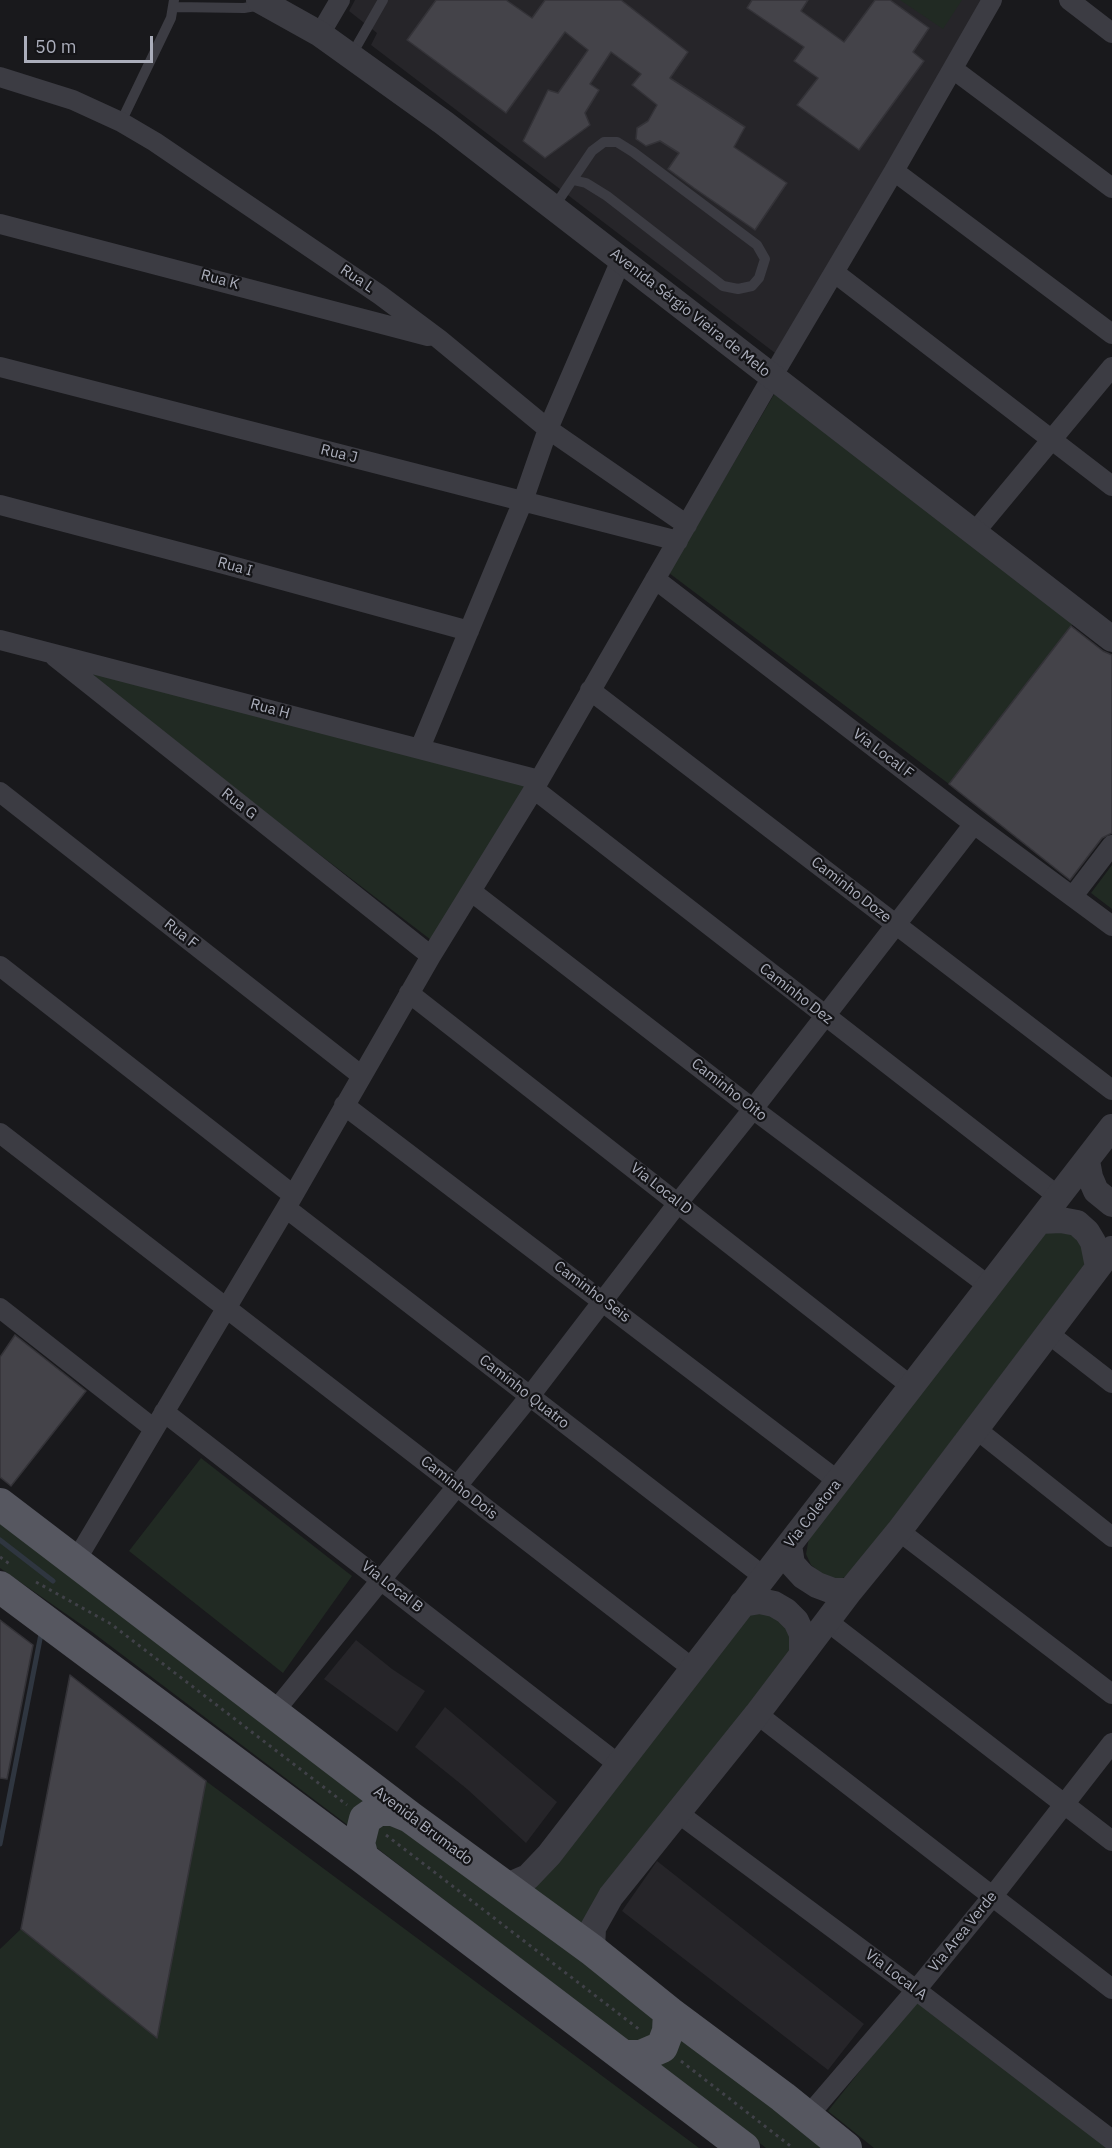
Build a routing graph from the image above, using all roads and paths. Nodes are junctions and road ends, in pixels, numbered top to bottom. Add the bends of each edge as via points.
1 (340, 0) edge
2 (383, 0) edge
3 (992, 0) edge
4 (1068, 0) edge
5 (263, 2) edge
6 (174, 3) edge
7 (1112, 33) edge
8 (320, 34) junction
9 (351, 56) junction
10 (953, 69) junction
11 (0, 77) edge
12 (121, 122) junction
13 (894, 171) junction
14 (573, 180) junction
15 (1112, 188) edge
16 (554, 208) junction
17 (0, 224) edge
18 (621, 260) junction
19 (835, 273) junction
20 (1112, 334) edge
21 (439, 339) junction
22 (0, 367) edge
23 (1112, 367) edge
24 (772, 377) junction
25 (548, 429) junction
26 (1052, 441) junction
27 (1112, 486) edge
28 (523, 501) junction
29 (0, 505) edge
30 (682, 533) junction
31 (974, 533) junction
32 (655, 579) junction
33 (468, 631) junction
34 (1112, 639) edge
35 (0, 640) edge
36 (47, 651) junction
37 (590, 690) junction
38 (420, 748) junction
39 (537, 784) junction
40 (0, 792) edge
41 (974, 824) junction
42 (1112, 845) edge
43 (472, 891) junction
44 (1073, 896) junction
45 (896, 924) junction
46 (1112, 926) edge
47 (431, 956) junction
48 (0, 966) edge
49 (409, 993) junction
50 (824, 1016) junction
51 (362, 1076) junction
52 (1112, 1090) edge
53 (344, 1105) junction
54 (753, 1109) junction
55 (1112, 1127) edge
56 (0, 1133) edge
57 (1087, 1161) junction
58 (1059, 1197) junction
59 (289, 1202) junction
60 (678, 1203) junction
61 (1112, 1204) edge
62 (1040, 1221) junction
63 (1105, 1258) edge
64 (989, 1286) junction
65 (603, 1300) junction
66 (0, 1308) edge
67 (226, 1309) junction
68 (1048, 1334) junction
69 (1112, 1383) edge
70 (911, 1386) junction
71 (530, 1396) junction
72 (159, 1420) junction
73 (976, 1429) junction
74 (838, 1481) junction
75 (456, 1485) junction
76 (0, 1504) edge
77 (899, 1531) junction
78 (1112, 1537) edge
79 (789, 1545) junction
80 (0, 1557) edge
81 (75, 1562) junction
82 (763, 1576) junction
83 (9, 1578) edge
84 (381, 1579) junction
85 (35, 1581) dead end
86 (850, 1591) junction
87 (742, 1604) junction
88 (827, 1621) junction
89 (802, 1654) junction
90 (692, 1668) junction
91 (1112, 1694) edge
92 (274, 1712) junction
93 (757, 1714) junction
94 (1112, 1743) edge
95 (618, 1764) junction
96 (1065, 1803) junction
97 (678, 1813) junction
98 (410, 1817) junction
99 (365, 1819) junction
100 (1112, 1841) edge
101 (363, 1858) junction
102 (502, 1885) junction
103 (992, 1897) junction
104 (592, 1950) junction
105 (1112, 1989) edge
106 (916, 1990) junction
107 (669, 2012) junction
108 (662, 2047) junction
109 (624, 2056) junction
110 (807, 2117) junction
111 (1112, 2140) edge
112 (744, 2148) edge
113 (793, 2148) edge
114 (846, 2148) edge

1 - 8 street
2 - 9 lane
3 - 10 street
4 - 7 street
5 - 6 lane via 244,8
5 - 8 street, Avenida Sérgio Vieira de Melo
6 - 12 lane via 171,18
8 - 9 street, Avenida Sérgio Vieira de Melo
9 - 16 street, Avenida Sérgio Vieira de Melo
10 - 13 street
10 - 15 street
11 - 12 street, Rua L via 73,100
12 - 21 street, Rua L via 351,275
13 - 19 street
13 - 20 street
14 - 14 lane via 607,196 723,286 738,290 752,286 759,278 765,259 757,245 618,142 604,142 592,151
14 - 16 lane
16 - 18 street, Avenida Sérgio Vieira de Melo
17 - 21 street, Rua K
18 - 24 street, Avenida Sérgio Vieira de Melo
18 - 25 street
19 - 24 street
19 - 26 street
21 - 25 street, Rua L
22 - 28 street, Rua J
23 - 26 street
24 - 30 street
24 - 31 street, Avenida Sérgio Vieira de Melo
25 - 28 street
25 - 30 street, Rua L
26 - 27 street
26 - 31 street
28 - 30 street, Rua J
28 - 33 street
29 - 33 street, Rua I
30 - 32 street
31 - 34 street, Avenida Sérgio Vieira de Melo
32 - 37 street
32 - 41 street, Via Local F
33 - 38 street
35 - 36 street, Rua H
36 - 38 street, Rua H
36 - 47 street, Rua G
37 - 39 street
37 - 45 street, Caminho Doze
38 - 39 street, Rua H
39 - 43 street
39 - 50 street, Caminho Dez
40 - 51 street, Rua F
41 - 44 street, Via Local F
41 - 45 street
42 - 44 street
43 - 47 street
43 - 54 street, Caminho Oito
44 - 46 street, Via Local F
45 - 50 street
45 - 52 street, Caminho Doze
47 - 49 street
48 - 59 street, Caminho Quatro
49 - 51 street
49 - 60 street, Via Local D
50 - 54 street
50 - 58 street, Caminho Dez
51 - 53 street
53 - 59 street
53 - 65 street, Caminho Seis
54 - 60 street
54 - 64 street, Caminho Oito
55 - 57 street, Via Coletora
56 - 67 street, Caminho Dois
57 - 58 street, Via Coletora
57 - 61 street via 1096,1191
58 - 62 street, Via Coletora
59 - 67 street
59 - 71 street, Caminho Quatro
60 - 65 street
60 - 70 street, Via Local D
62 - 63 street via 1077,1223
62 - 64 street, Via Coletora
63 - 68 street
64 - 70 street, Via Coletora
65 - 71 street
65 - 74 street, Caminho Seis
66 - 72 street, Via Local B
67 - 72 street
67 - 75 street, Caminho Dois
68 - 69 street
68 - 73 street
70 - 74 street, Via Coletora
71 - 75 street
71 - 82 street, Caminho Quatro
72 - 81 street
72 - 84 street, Via Local B
73 - 77 street
73 - 78 street
74 - 79 street, Via Coletora
75 - 84 street
75 - 90 street, Caminho Dois
76 - 81 main road, Avenida Brumado
77 - 86 street
77 - 91 street
79 - 82 street, Via Coletora
79 - 86 street via 792,1564 803,1576 833,1591
80 - 83 path
81 - 92 main road, Avenida Brumado
82 - 87 street, Via Coletora
83 - 101 main road
84 - 92 street
84 - 95 street, Via Local B
85 - 99 path via 111,1624
86 - 88 street
87 - 89 street via 760,1601 786,1611 801,1634
87 - 90 street, Via Coletora
88 - 89 street
88 - 96 street
89 - 93 street
90 - 95 street, Via Coletora
92 - 98 main road, Avenida Brumado
93 - 97 street
93 - 103 street
94 - 96 street, Via Area Verde
95 - 102 street, Via Coletora via 539,1867 528,1877
96 - 100 street
96 - 103 street, Via Area Verde
97 - 104 street via 611,1896 593,1929
97 - 106 street, Via Local A
98 - 99 main road via 393,1810 378,1810
98 - 102 main road, Avenida Brumado
99 - 101 main road via 359,1843
99 - 108 path
101 - 109 main road
102 - 104 main road, Avenida Brumado
103 - 105 street
103 - 106 street, Via Area Verde
104 - 107 main road, Avenida Brumado
106 - 110 street, Via Area Verde
106 - 111 street, Via Local A
107 - 108 main road via 669,2031
107 - 110 main road, Avenida Brumado
108 - 109 main road via 640,2056
108 - 113 path
109 - 112 main road
110 - 114 main road, Avenida Brumado

